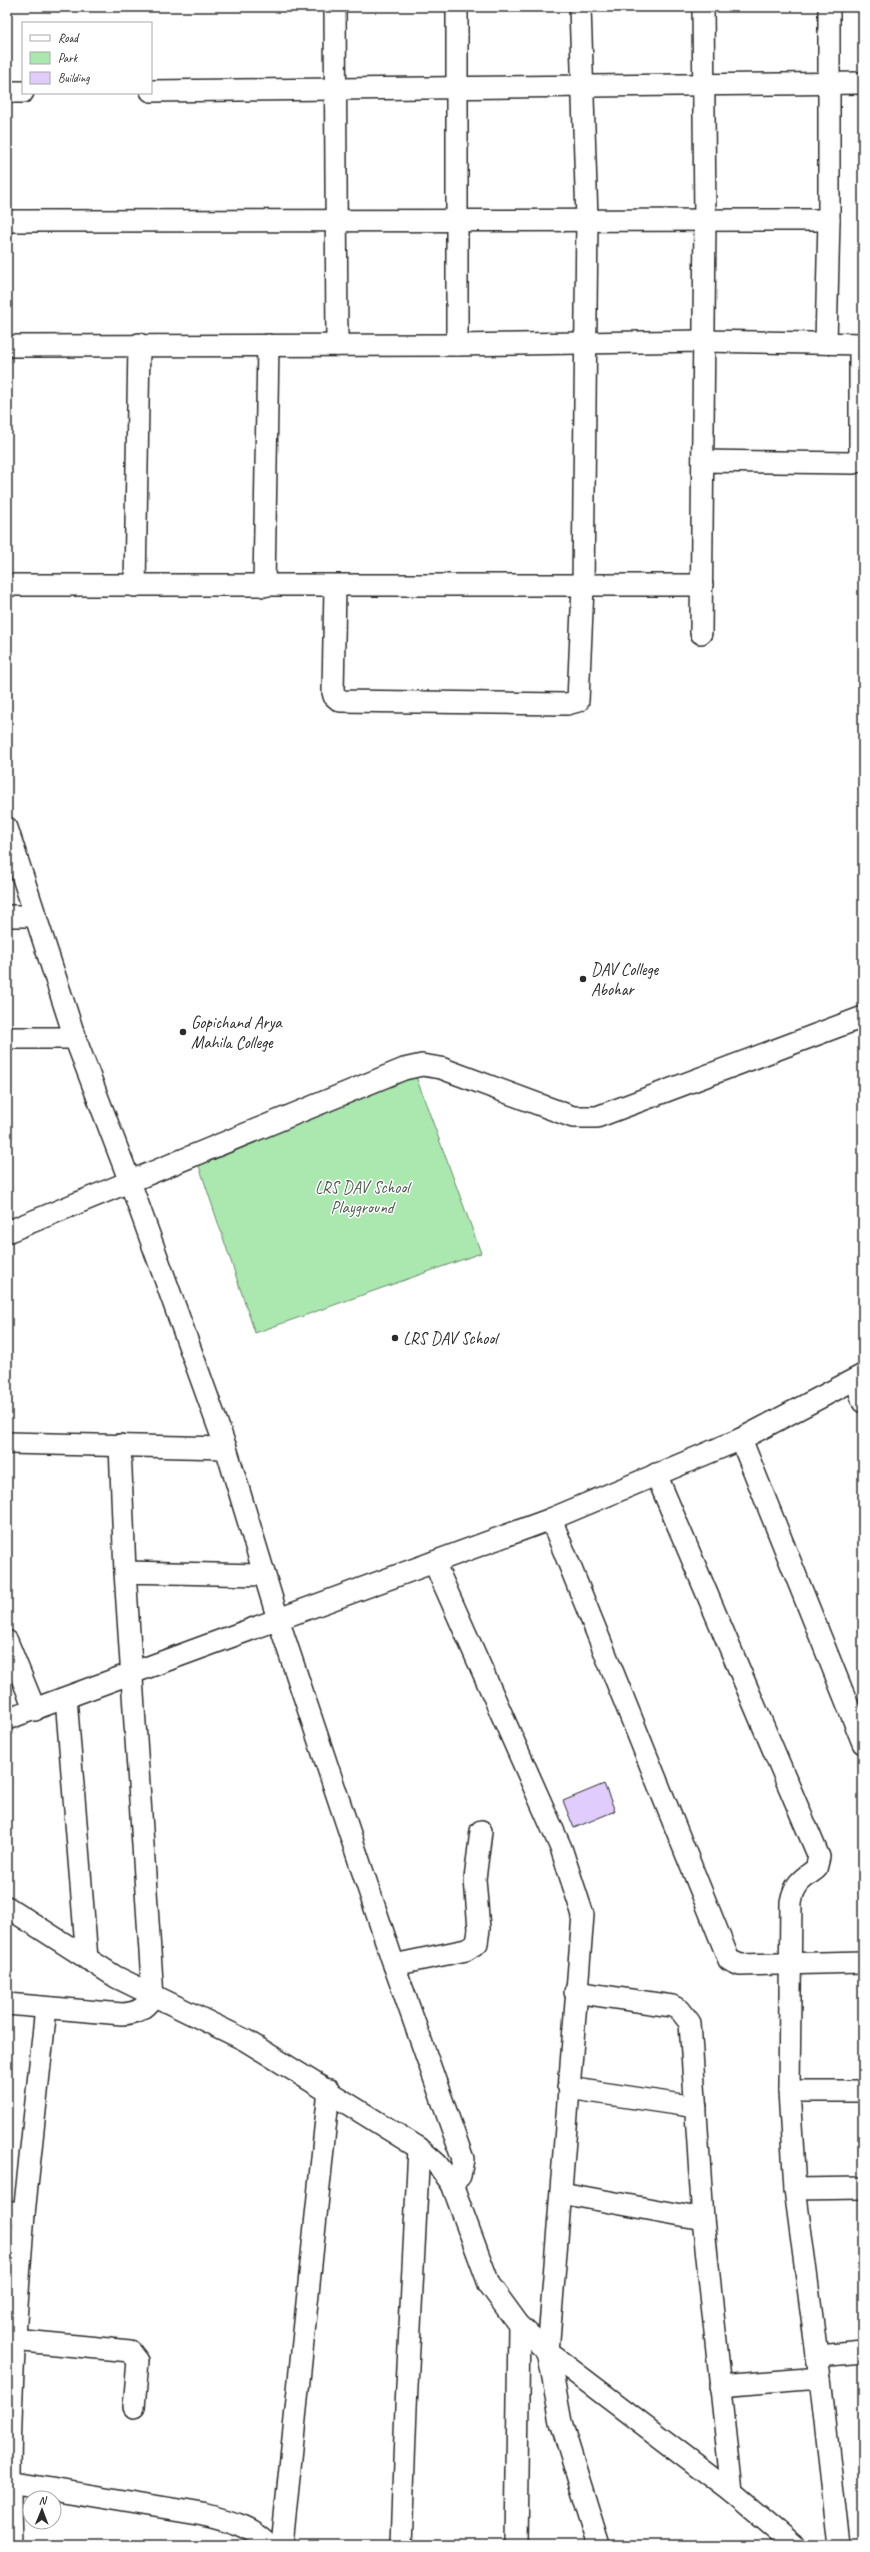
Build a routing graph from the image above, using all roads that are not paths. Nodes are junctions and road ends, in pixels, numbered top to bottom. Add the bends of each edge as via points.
1 (335, 7) edge
2 (457, 7) edge
3 (580, 7) edge
4 (703, 7) edge
5 (829, 7) edge
6 (829, 83) junction
7 (863, 84) edge
8 (703, 85) junction
9 (456, 86) junction
10 (582, 86) junction
11 (335, 89) junction
12 (152, 91) edge
13 (7, 92) edge
14 (22, 92) edge
15 (586, 219) junction
16 (336, 220) junction
17 (458, 220) junction
18 (705, 220) junction
19 (829, 220) junction
20 (7, 221) edge
21 (586, 341) junction
22 (703, 341) junction
23 (826, 343) junction
24 (139, 344) junction
25 (457, 344) junction
26 (862, 344) edge
27 (268, 345) junction
28 (337, 345) junction
29 (7, 346) edge
30 (703, 461) junction
31 (7, 585) edge
32 (136, 586) junction
33 (264, 586) junction
34 (702, 586) junction
35 (335, 587) junction
36 (583, 587) junction
37 (701, 634) dead end
38 (7, 828) edge
39 (7, 916) edge
40 (34, 916) junction
41 (863, 1017) edge
42 (7, 1038) edge
43 (75, 1038) junction
44 (130, 1182) junction
45 (7, 1232) edge
46 (859, 1377) edge
47 (863, 1402) edge
48 (741, 1439) junction
49 (7, 1443) edge
50 (120, 1445) junction
51 (226, 1448) junction
52 (656, 1474) junction
53 (551, 1519) junction
54 (434, 1562) junction
55 (125, 1572) junction
56 (264, 1575) junction
57 (278, 1619) junction
58 (7, 1641) edge
59 (130, 1676) junction
60 (66, 1698) junction
61 (35, 1710) junction
62 (7, 1719) edge
63 (863, 1743) edge
64 (481, 1831) dead end
65 (7, 1908) edge
66 (87, 1959) junction
67 (863, 1962) edge
68 (394, 1965) junction
69 (789, 1965) junction
70 (575, 1992) junction
71 (153, 1997) junction
72 (7, 2004) edge
73 (46, 2008) junction
74 (568, 2088) junction
75 (329, 2090) junction
76 (789, 2091) junction
77 (863, 2091) edge
78 (696, 2106) junction
79 (419, 2148) junction
80 (452, 2184) junction
81 (795, 2188) junction
82 (863, 2188) edge
83 (561, 2193) junction
84 (15, 2213) edge
85 (703, 2218) junction
86 (519, 2325) junction
87 (13, 2340) junction
88 (548, 2352) junction
89 (863, 2352) edge
90 (817, 2356) junction
91 (820, 2378) junction
92 (720, 2386) junction
93 (134, 2407) dead end
94 (9, 2482) junction
95 (732, 2492) junction
96 (11, 2545) edge
97 (270, 2545) edge
98 (282, 2545) edge
99 (401, 2545) edge
100 (516, 2545) edge
101 (599, 2545) edge
102 (795, 2545) edge
103 (839, 2545) edge

1 - 11 street
2 - 9 street
3 - 10 street
4 - 8 street
5 - 6 street
6 - 7 street
6 - 8 street
6 - 19 street
8 - 10 street
8 - 18 street
9 - 10 street
9 - 11 street
9 - 17 street
10 - 15 street
11 - 12 street
11 - 16 street
13 - 14 street
15 - 17 street
15 - 18 street
15 - 21 street
16 - 17 street
16 - 20 street
16 - 28 street
17 - 25 street
18 - 19 street
18 - 22 street
19 - 23 street
21 - 22 street
21 - 25 street
21 - 36 street
22 - 23 street
22 - 30 street
23 - 26 street
24 - 27 street
24 - 29 street
24 - 32 street
25 - 28 street
26 - 30 street via 858,460 852,463
27 - 28 street
27 - 33 street
30 - 34 street
31 - 32 street
32 - 33 street
33 - 35 street
34 - 36 street
34 - 37 street
35 - 36 street
35 - 36 street via 333,692 336,699 567,704 578,701 580,694
38 - 40 street
39 - 40 street
40 - 43 street
41 - 44 street via 597,1117 573,1117 441,1068 422,1065 404,1069
42 - 43 street
43 - 44 street
44 - 45 street
44 - 51 street
46 - 47 street
46 - 48 street
48 - 52 street
48 - 63 street
49 - 50 street
50 - 51 street
50 - 55 street
51 - 56 street
52 - 53 street
52 - 69 street via 819,1856 816,1869 798,1882 793,1889
53 - 54 street
53 - 69 street via 729,1960 740,1965
54 - 57 street
54 - 70 street via 561,1848 581,1906 583,1924
55 - 56 street
55 - 59 street
56 - 57 street
57 - 59 street
57 - 68 street
58 - 61 street
59 - 60 street
59 - 71 street
60 - 61 street
60 - 66 street
61 - 62 street
64 - 68 street via 475,1879 479,1929 476,1943 466,1950
65 - 66 street
66 - 71 street
67 - 69 street
68 - 80 street via 463,2159 460,2176
69 - 76 street
70 - 74 street
70 - 78 street via 672,2006 680,2010 690,2023
71 - 73 street via 143,2009 134,2013
71 - 75 street via 245,2040
72 - 73 street
73 - 84 street
74 - 78 street
74 - 83 street
75 - 79 street
75 - 98 street
76 - 77 street
76 - 81 street
78 - 85 street
79 - 80 street via 437,2164
79 - 99 street
80 - 86 street via 489,2284
81 - 82 street
81 - 90 street
83 - 85 street
83 - 88 street
84 - 87 street
85 - 92 street
86 - 88 street
86 - 100 street
87 - 93 street via 130,2351 138,2361
87 - 94 street
88 - 95 street
88 - 101 street via 561,2422
89 - 90 street
90 - 91 street
91 - 92 street
91 - 103 street
92 - 95 street
94 - 96 street
94 - 97 street via 203,2514 235,2522
95 - 102 street

